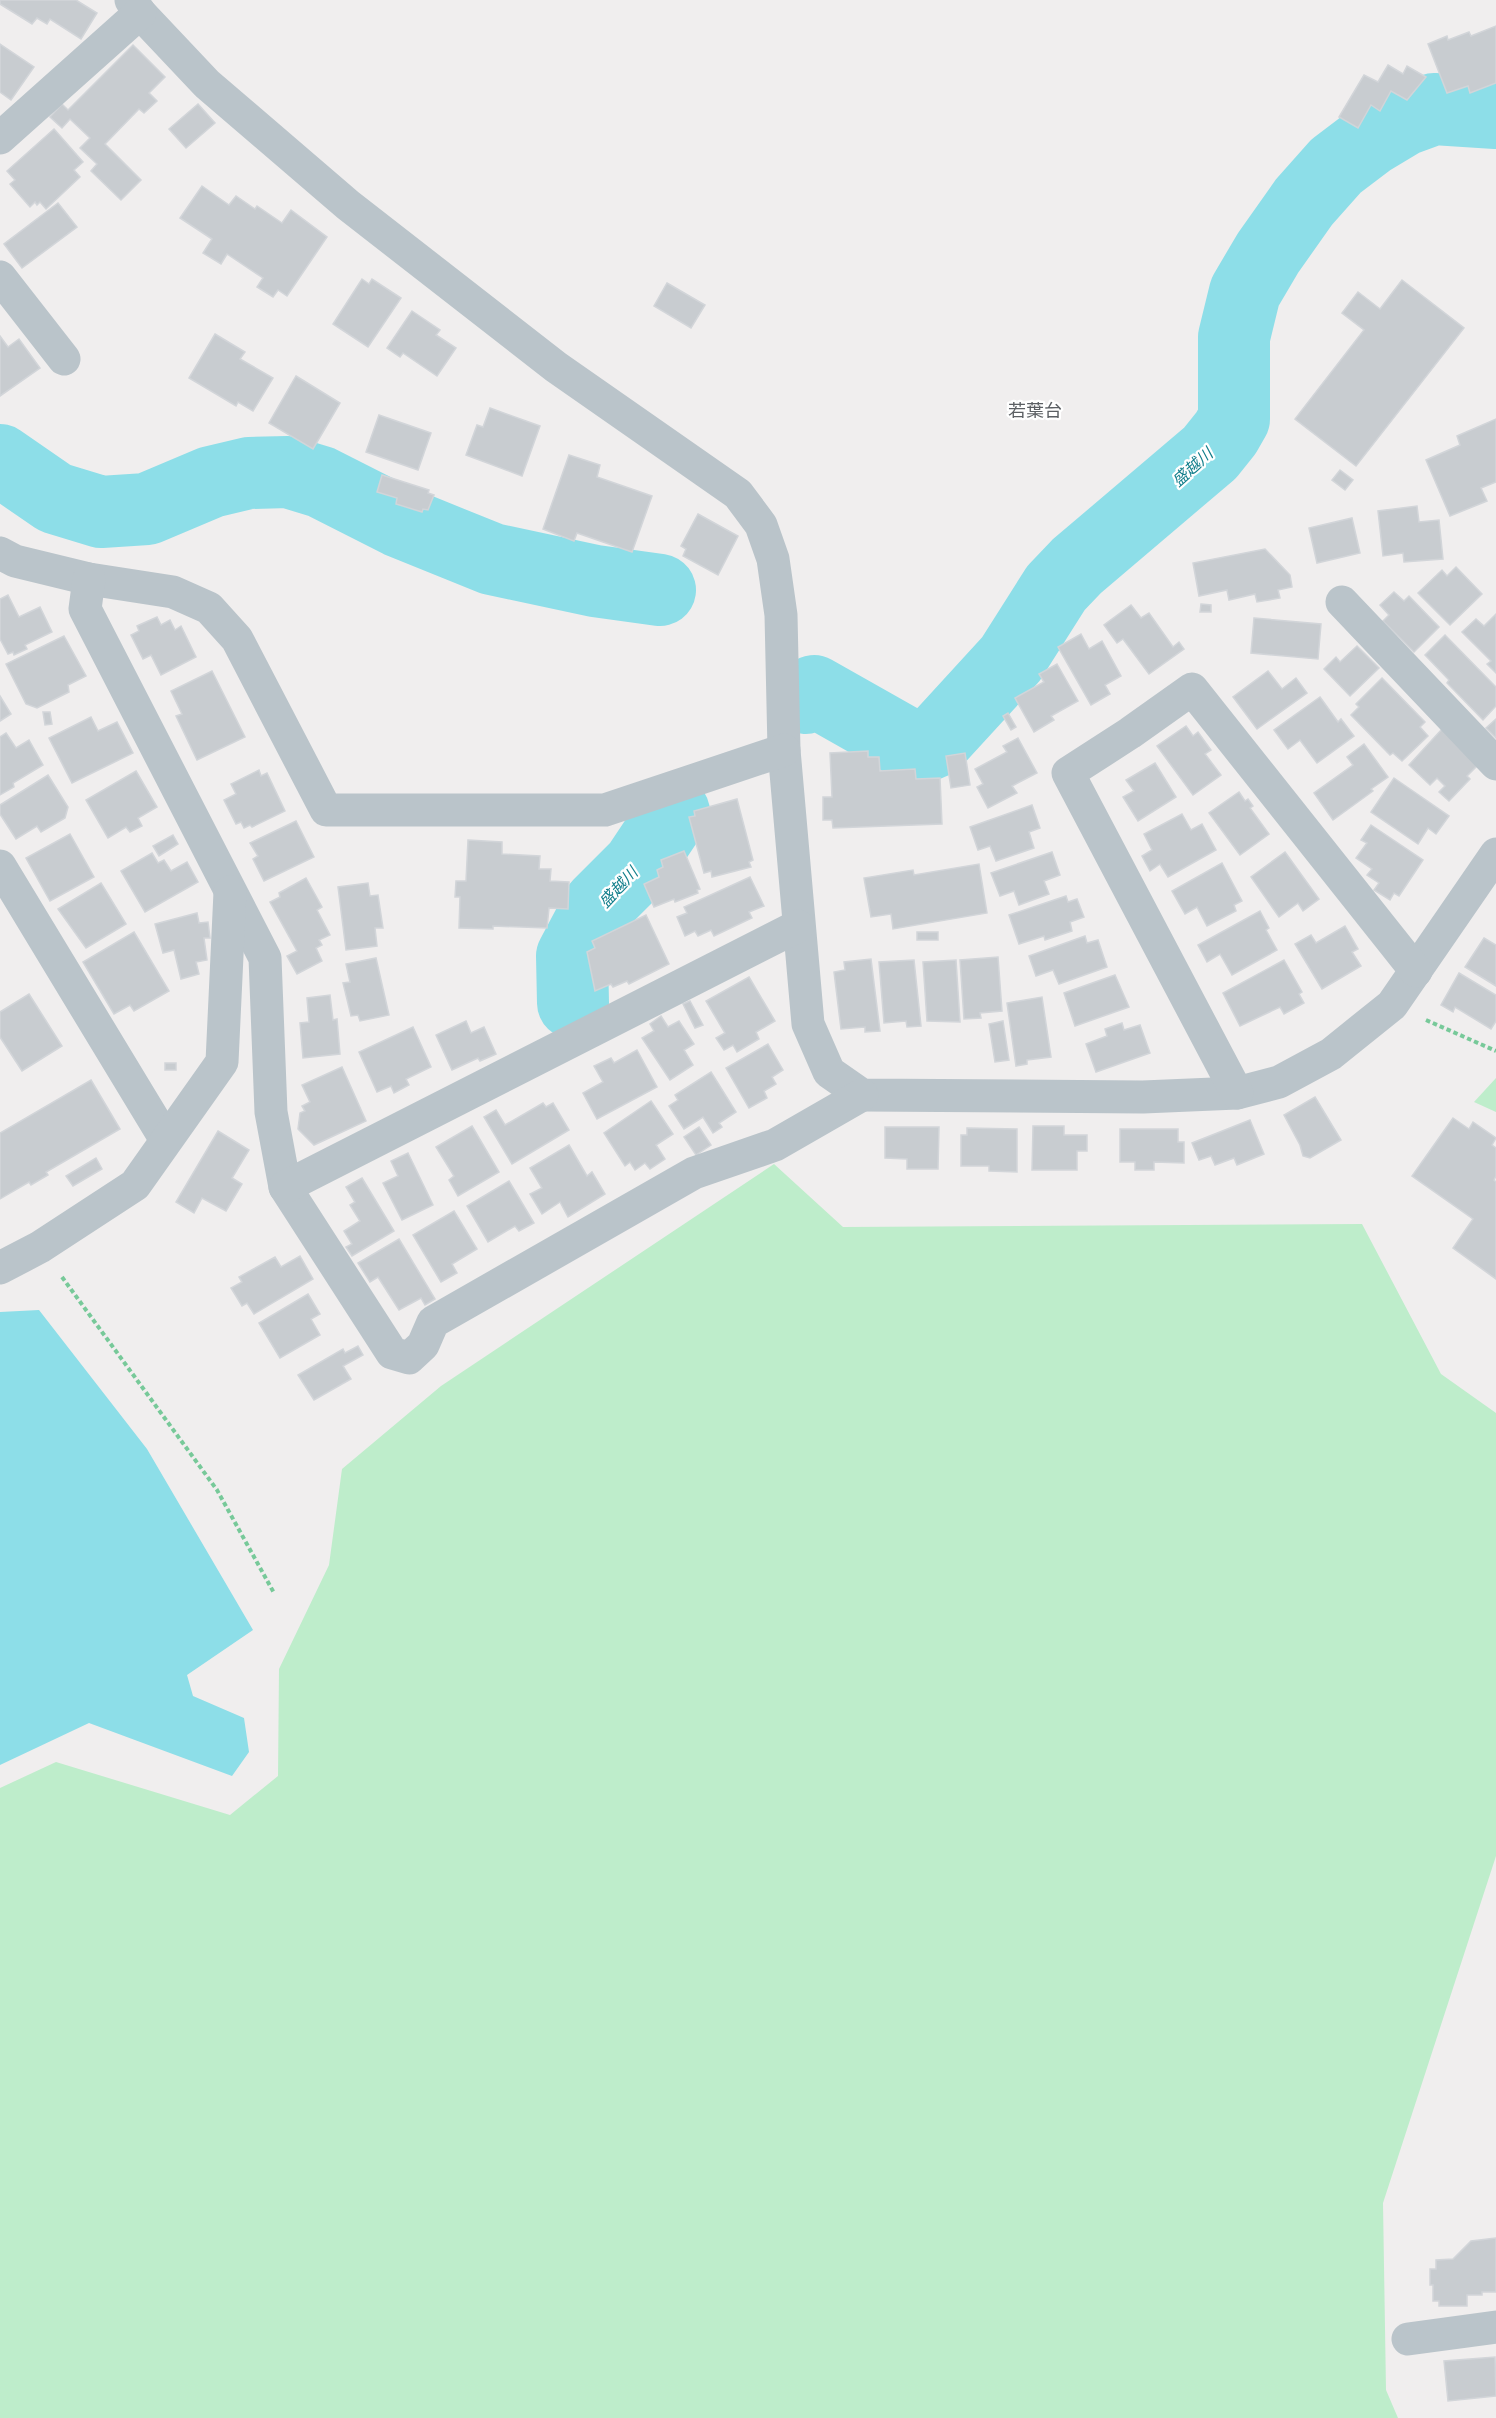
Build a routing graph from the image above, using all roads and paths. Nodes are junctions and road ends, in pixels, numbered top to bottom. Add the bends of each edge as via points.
1 (136, 6) edge
2 (0, 138) edge
3 (0, 277) edge
4 (64, 359) dead end
5 (0, 553) edge
6 (89, 579) junction
7 (1342, 602) dead end
8 (784, 750) junction
9 (1496, 764) edge
10 (1496, 854) edge
11 (0, 866) edge
12 (230, 891) junction
13 (798, 926) junction
14 (1416, 971) junction
15 (1416, 1016) dead end
16 (1496, 1051) edge
17 (1237, 1092) junction
18 (862, 1095) junction
19 (166, 1140) junction
20 (285, 1187) junction
21 (40, 1247) junction
22 (0, 1268) edge
23 (274, 1593) dead end
24 (1496, 2327) edge
25 (1408, 2339) dead end

1 - 2 street
1 - 8 street via 207,84 348,205 556,367 738,494 761,525 773,559 781,615
3 - 4 street
5 - 6 street via 15,561
6 - 8 street via 173,592 209,608 237,639 326,810 605,810
6 - 12 street via 85,609
7 - 9 street
8 - 13 street
10 - 14 street
11 - 19 street
12 - 19 street via 222,1062
12 - 20 street via 265,958 271,1112
13 - 18 street via 808,1024 829,1072
13 - 20 street
14 - 17 street via 1392,1005 1331,1054 1279,1082
14 - 17 street via 1192,689 1068,773
15 - 16 path
17 - 18 street via 1143,1097
18 - 20 street via 775,1145 694,1173 433,1322 423,1345 409,1358 392,1353
19 - 21 street via 135,1185
21 - 22 street
21 - 23 path via 217,1490
24 - 25 street

